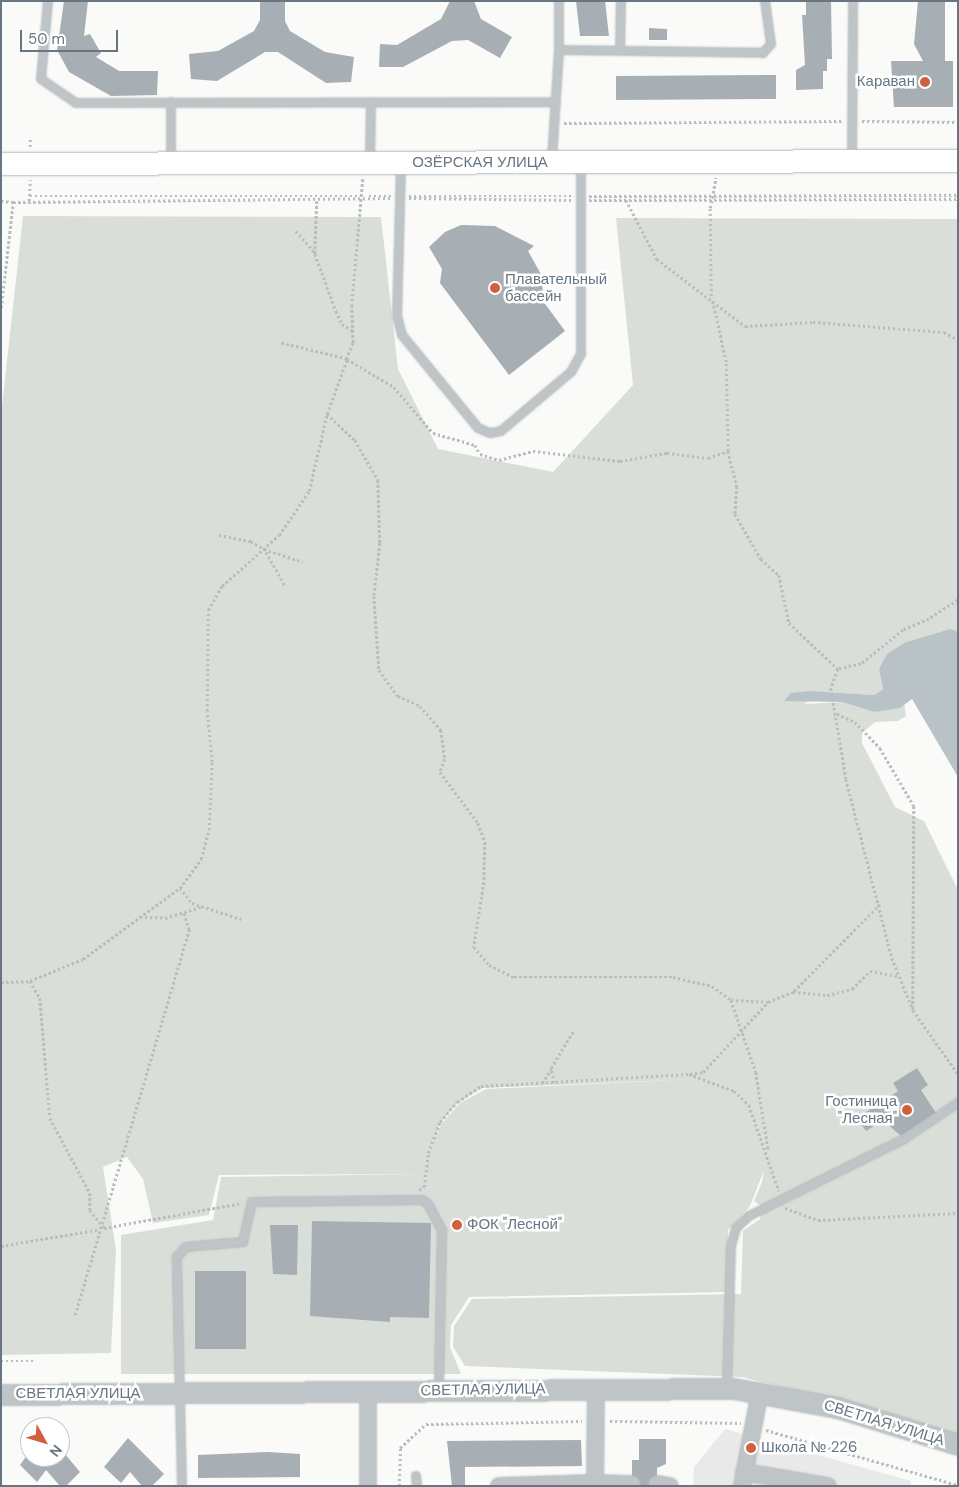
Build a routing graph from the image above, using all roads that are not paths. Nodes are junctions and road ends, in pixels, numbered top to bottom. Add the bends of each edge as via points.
1 (48, 1) edge
2 (559, 1) edge
3 (621, 1) edge
4 (765, 1) edge
5 (853, 1) edge
6 (559, 50) junction
7 (620, 50) junction
8 (171, 102) junction
9 (372, 102) junction
10 (556, 102) junction
11 (958, 160) edge
12 (852, 162) junction
13 (401, 163) junction
14 (552, 163) junction
15 (581, 163) junction
16 (1, 164) edge
17 (171, 164) junction
18 (366, 164) junction
19 (958, 1103) edge
20 (596, 1388) junction
21 (727, 1389) junction
22 (439, 1391) junction
23 (368, 1392) junction
24 (760, 1392) junction
25 (1, 1394) edge
26 (178, 1394) junction
27 (958, 1446) edge
28 (416, 1476) dead end
29 (743, 1479) edge
30 (595, 1483) junction
31 (632, 1484) dead end
32 (182, 1486) edge
33 (368, 1486) edge
34 (416, 1486) edge
35 (499, 1486) edge
36 (828, 1486) edge

1 - 8 lane via 41,79 76,102
2 - 6 lane
3 - 7 lane
4 - 7 lane via 771,44 763,53
5 - 12 lane
6 - 7 lane
6 - 10 lane
8 - 9 lane
8 - 17 lane
9 - 10 lane
9 - 18 lane
10 - 14 lane
11 - 12 main road, ОЗЁРСКАЯ УЛИЦА
12 - 15 main road, ОЗЁРСКАЯ УЛИЦА
13 - 14 main road, ОЗЁРСКАЯ УЛИЦА
13 - 15 lane via 396,316 402,334 478,428 490,433 501,431 571,372 581,354
13 - 18 main road, ОЗЁРСКАЯ УЛИЦА
14 - 15 main road, ОЗЁРСКАЯ УЛИЦА
16 - 17 main road, ОЗЁРСКАЯ УЛИЦА
17 - 18 main road, ОЗЁРСКАЯ УЛИЦА
19 - 21 lane via 904,1139 781,1200 736,1228 731,1246
20 - 21 street, СВЕТЛАЯ УЛИЦА
20 - 22 street, СВЕТЛАЯ УЛИЦА
20 - 30 street
21 - 24 street, СВЕТЛАЯ УЛИЦА
22 - 23 street, СВЕТЛАЯ УЛИЦА
22 - 26 lane via 442,1230 428,1204 258,1200 249,1206 243,1242 186,1247 177,1257
23 - 26 street, СВЕТЛАЯ УЛИЦА
23 - 33 street
24 - 27 street, СВЕТЛАЯ УЛИЦА via 838,1408
24 - 29 street
25 - 26 street, СВЕТЛАЯ УЛИЦА
26 - 32 lane
28 - 34 lane
29 - 36 street
30 - 31 street
30 - 35 street

